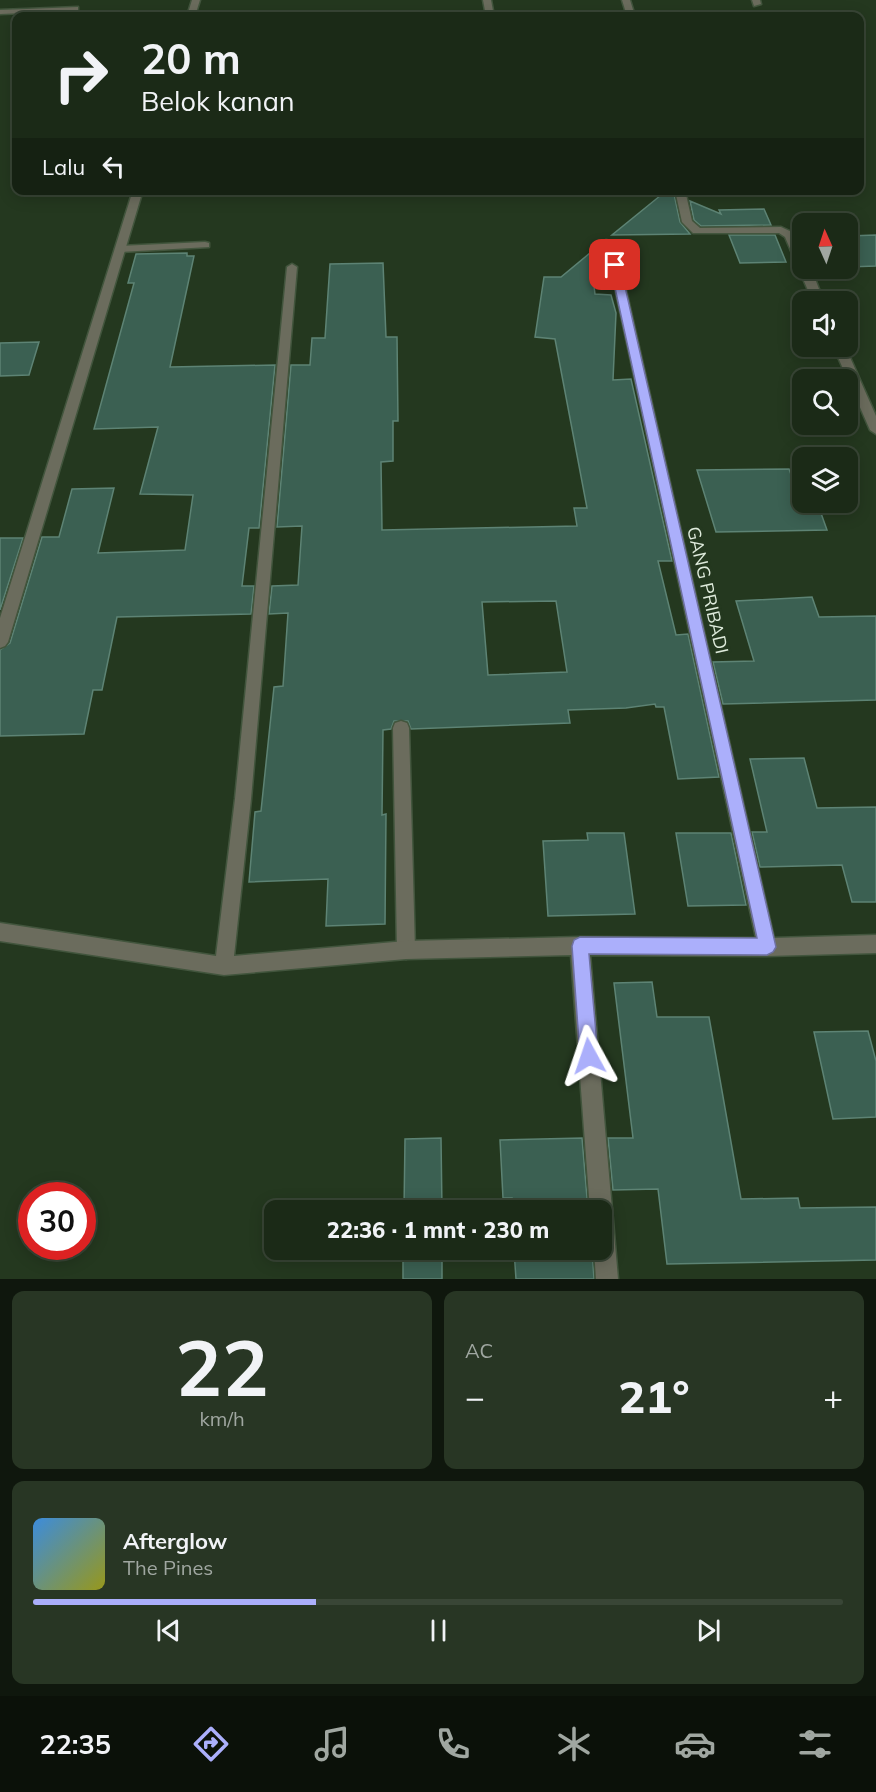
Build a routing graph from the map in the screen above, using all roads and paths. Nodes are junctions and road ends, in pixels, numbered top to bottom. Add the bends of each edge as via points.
1 (75, 9) dead end
2 (0, 12) edge
3 (136, 195) edge
4 (681, 195) edge
5 (792, 240) edge
6 (610, 242) dead end
7 (205, 245) dead end
8 (120, 249) junction
9 (292, 267) dead end
10 (844, 357) edge
11 (876, 429) edge
12 (0, 642) edge
13 (401, 728) dead end
14 (0, 932) edge
15 (876, 944) edge
16 (580, 946) junction
17 (767, 947) junction
18 (406, 950) junction
19 (224, 966) junction
20 (601, 1200) edge
21 (606, 1260) edge
22 (607, 1279) edge

1 - 2 street
3 - 8 street
4 - 5 street via 687,222 697,231 781,230
6 - 17 street, GANG PRIBADI
7 - 8 street
8 - 12 street
9 - 19 street
10 - 11 street
13 - 18 street
14 - 19 street
15 - 17 street
16 - 17 street
16 - 18 street
16 - 20 street
18 - 19 street
21 - 22 street

